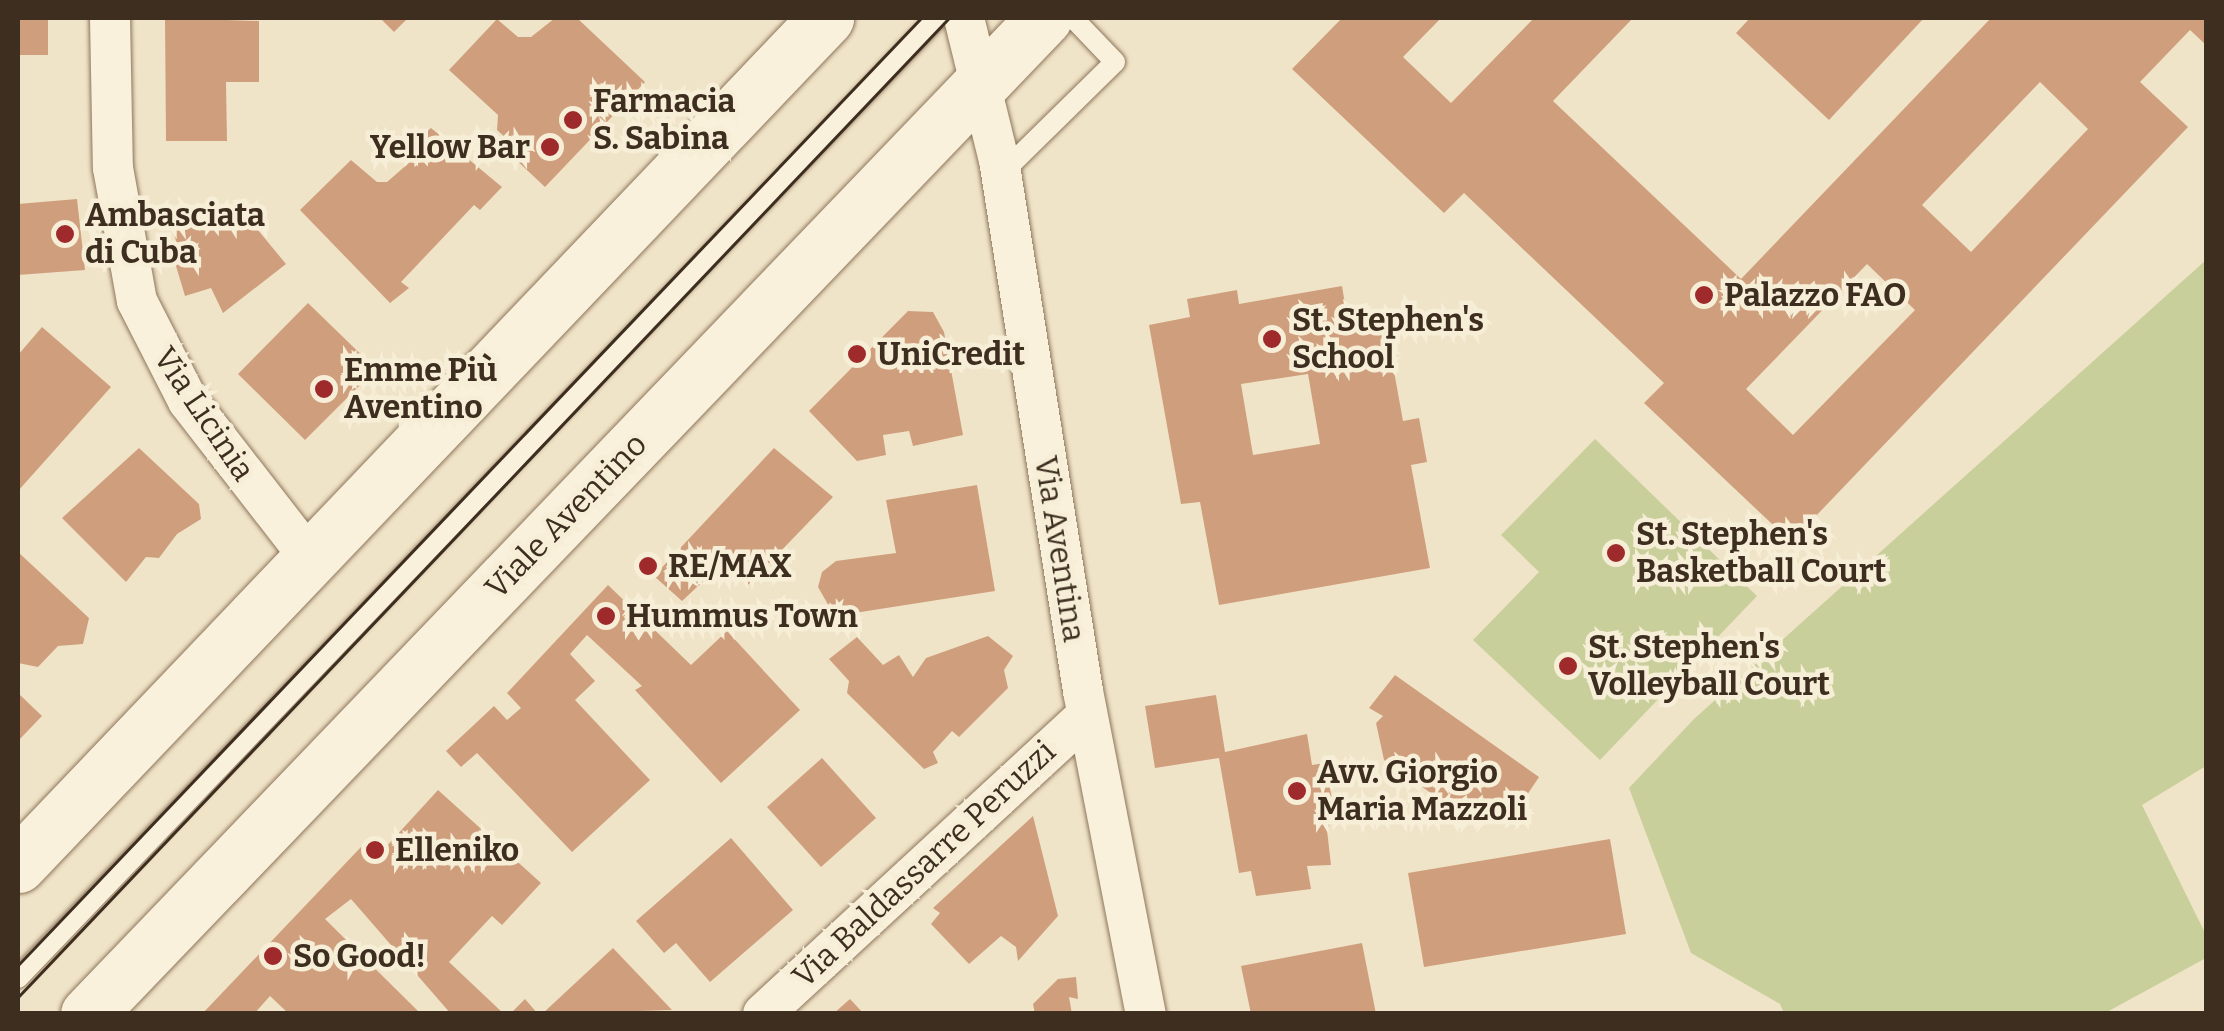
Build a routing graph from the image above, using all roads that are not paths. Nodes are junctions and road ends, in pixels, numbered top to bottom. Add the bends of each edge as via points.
1 (110, 18) edge
2 (826, 18) edge
3 (937, 18) edge
4 (964, 18) edge
5 (1044, 18) edge
6 (1073, 18) edge
7 (979, 84) junction
8 (1000, 175) junction
9 (310, 558) junction
10 (1087, 715) junction
11 (18, 865) edge
12 (18, 978) edge
13 (88, 1014) edge
14 (762, 1014) edge
15 (1146, 1014) edge

1 - 9 street, Via Licinia via 115,195 136,302 188,401
2 - 9 main road
3 - 12 lane
4 - 7 street, Via Aventina
5 - 7 main road, Viale Aventino
6 - 8 lane via 1115,62
7 - 8 street, Via Aventina
7 - 13 main road, Viale Aventino
8 - 10 street, Via Aventina
9 - 11 main road
10 - 14 street, Via Baldassarre Peruzzi
10 - 15 street, Via Aventina

